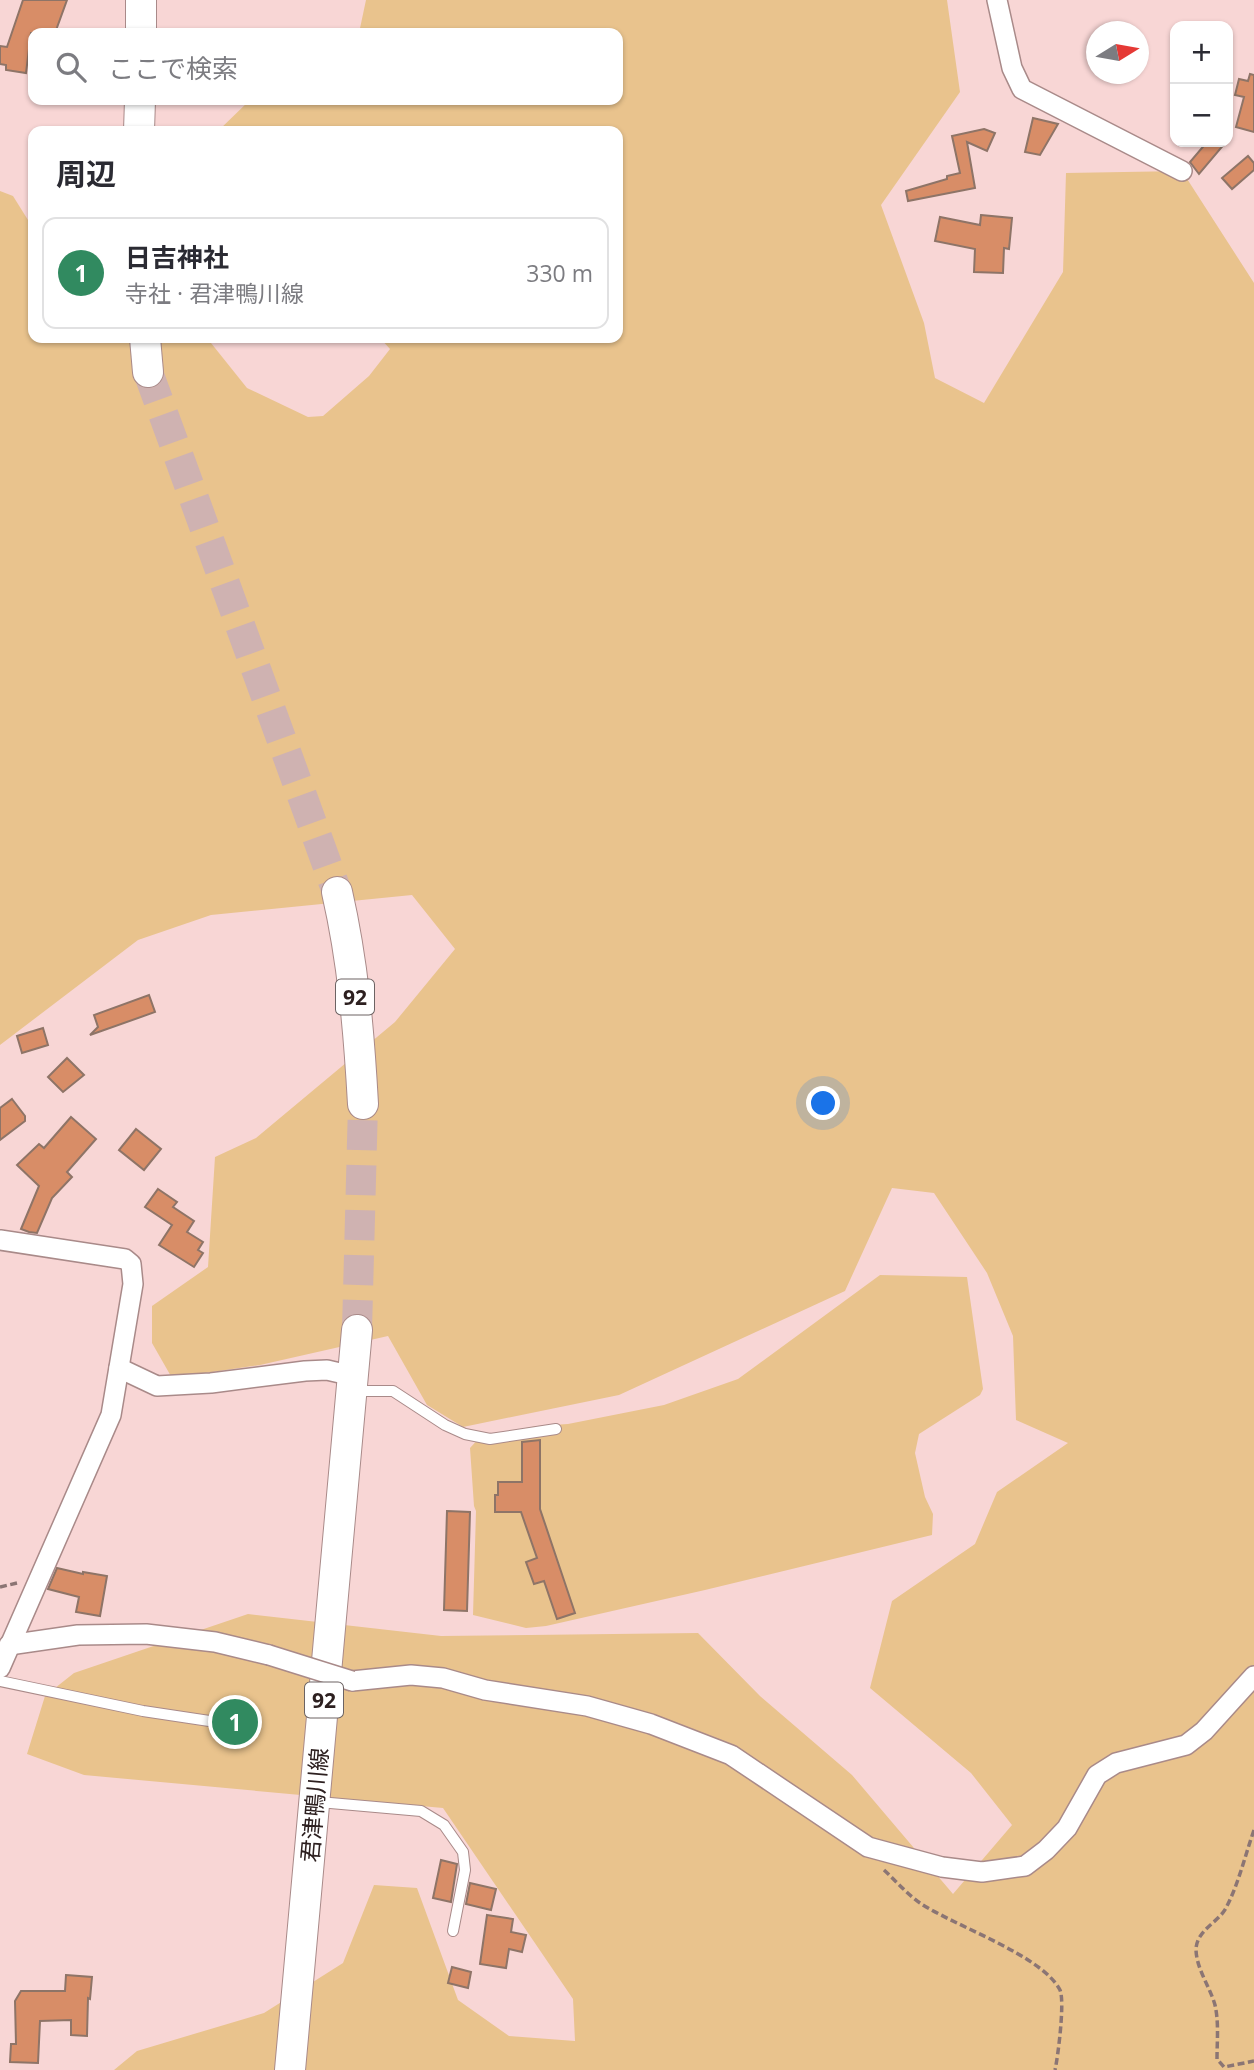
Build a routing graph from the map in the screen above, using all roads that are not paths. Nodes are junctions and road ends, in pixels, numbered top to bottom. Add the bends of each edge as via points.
1 (141, 0) edge
2 (997, 0) edge
3 (141, 28) edge
4 (140, 105) edge
5 (139, 126) edge
6 (1182, 171) dead end
7 (145, 343) edge
8 (148, 372) tunnel mouth
9 (337, 892) tunnel mouth
10 (363, 1104) tunnel mouth
11 (0, 1240) edge
12 (357, 1331) tunnel mouth
13 (119, 1368) junction
14 (352, 1384) junction
15 (556, 1429) dead end
16 (9, 1645) junction
17 (0, 1668) edge
18 (1254, 1676) edge
19 (0, 1681) edge
20 (216, 1722) dead end
21 (315, 1802) junction
22 (453, 1931) dead end
23 (290, 2070) edge

1 - 3 main road
2 - 6 street via 1012,68 1022,89
4 - 5 main road
7 - 8 main road
9 - 10 main road, 92 via 352,970
11 - 13 street via 125,1259 131,1264 133,1284
12 - 14 main road, 君津鴨川線 / 92
13 - 14 street via 157,1386 327,1370
13 - 16 street via 111,1415
14 - 15 lane via 393,1391 466,1434 490,1439
14 - 21 main road, 君津鴨川線 / 92
16 - 17 street
16 - 18 street, bridge via 78,1634 146,1634 215,1642 352,1681 411,1675 443,1678 485,1690 587,1706 651,1724 731,1755 868,1847 942,1867 982,1872 1025,1866 1067,1828 1097,1775 1116,1763 1186,1745 1205,1731
19 - 20 lane
21 - 22 lane via 421,1811 444,1825 463,1852 465,1870
21 - 23 main road, 君津鴨川線 / 92

